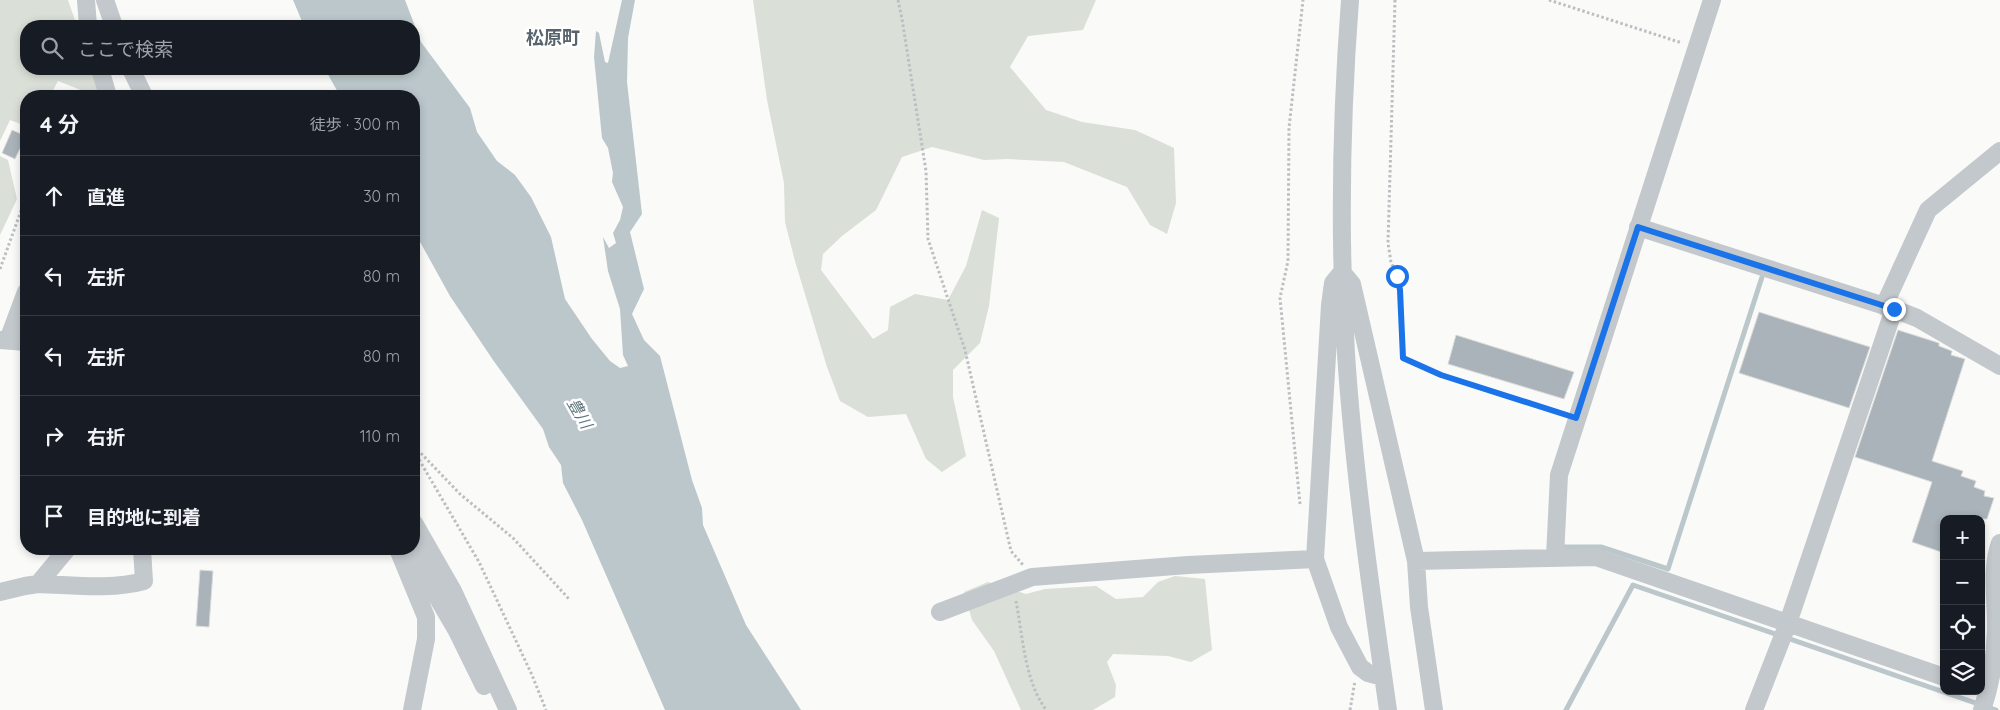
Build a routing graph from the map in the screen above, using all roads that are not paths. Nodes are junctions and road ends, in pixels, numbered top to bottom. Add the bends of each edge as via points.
1 (86, 0) edge
2 (105, 0) edge
3 (1350, 0) edge
4 (1712, 0) edge
5 (88, 20) edge
6 (112, 20) edge
7 (102, 75) edge
8 (134, 75) edge
9 (106, 90) edge
10 (141, 90) edge
11 (2000, 150) edge
12 (1638, 227) junction
13 (1342, 272) junction
14 (20, 305) edge
15 (1889, 308) junction
16 (4, 340) edge
17 (20, 341) edge
18 (2000, 366) edge
19 (420, 533) edge
20 (2000, 543) edge
21 (62, 555) edge
22 (142, 555) edge
23 (400, 555) edge
24 (412, 555) edge
25 (1555, 557) junction
26 (1315, 559) junction
27 (1416, 561) junction
28 (38, 584) junction
29 (0, 592) edge
30 (940, 612) dead end
31 (1784, 631) junction
32 (1940, 676) edge
33 (1383, 677) junction
34 (1988, 697) edge
35 (412, 710) edge
36 (498, 710) edge
37 (508, 710) edge
38 (1388, 710) edge
39 (1434, 710) edge
40 (1754, 710) edge

1 - 5 street
2 - 6 street
3 - 13 street
4 - 12 street
7 - 9 street
8 - 10 street
11 - 15 street via 1928,210
12 - 15 street
12 - 25 street via 1559,475
13 - 26 street via 1333,282 1330,305
13 - 27 street via 1352,284
13 - 33 street via 1346,355 1362,520
14 - 16 street
15 - 18 street via 1917,318
15 - 31 street
16 - 17 street
19 - 37 street via 453,591
20 - 34 street via 1996,569 1996,631
21 - 28 street
22 - 28 street via 144,581 131,585
23 - 35 street via 426,617 426,639
24 - 36 street
25 - 27 street
25 - 31 street via 1596,557
26 - 30 street via 1032,577
26 - 33 street via 1339,627 1360,667
27 - 39 street via 1419,607
28 - 29 street
31 - 32 street
31 - 40 street
33 - 38 street

